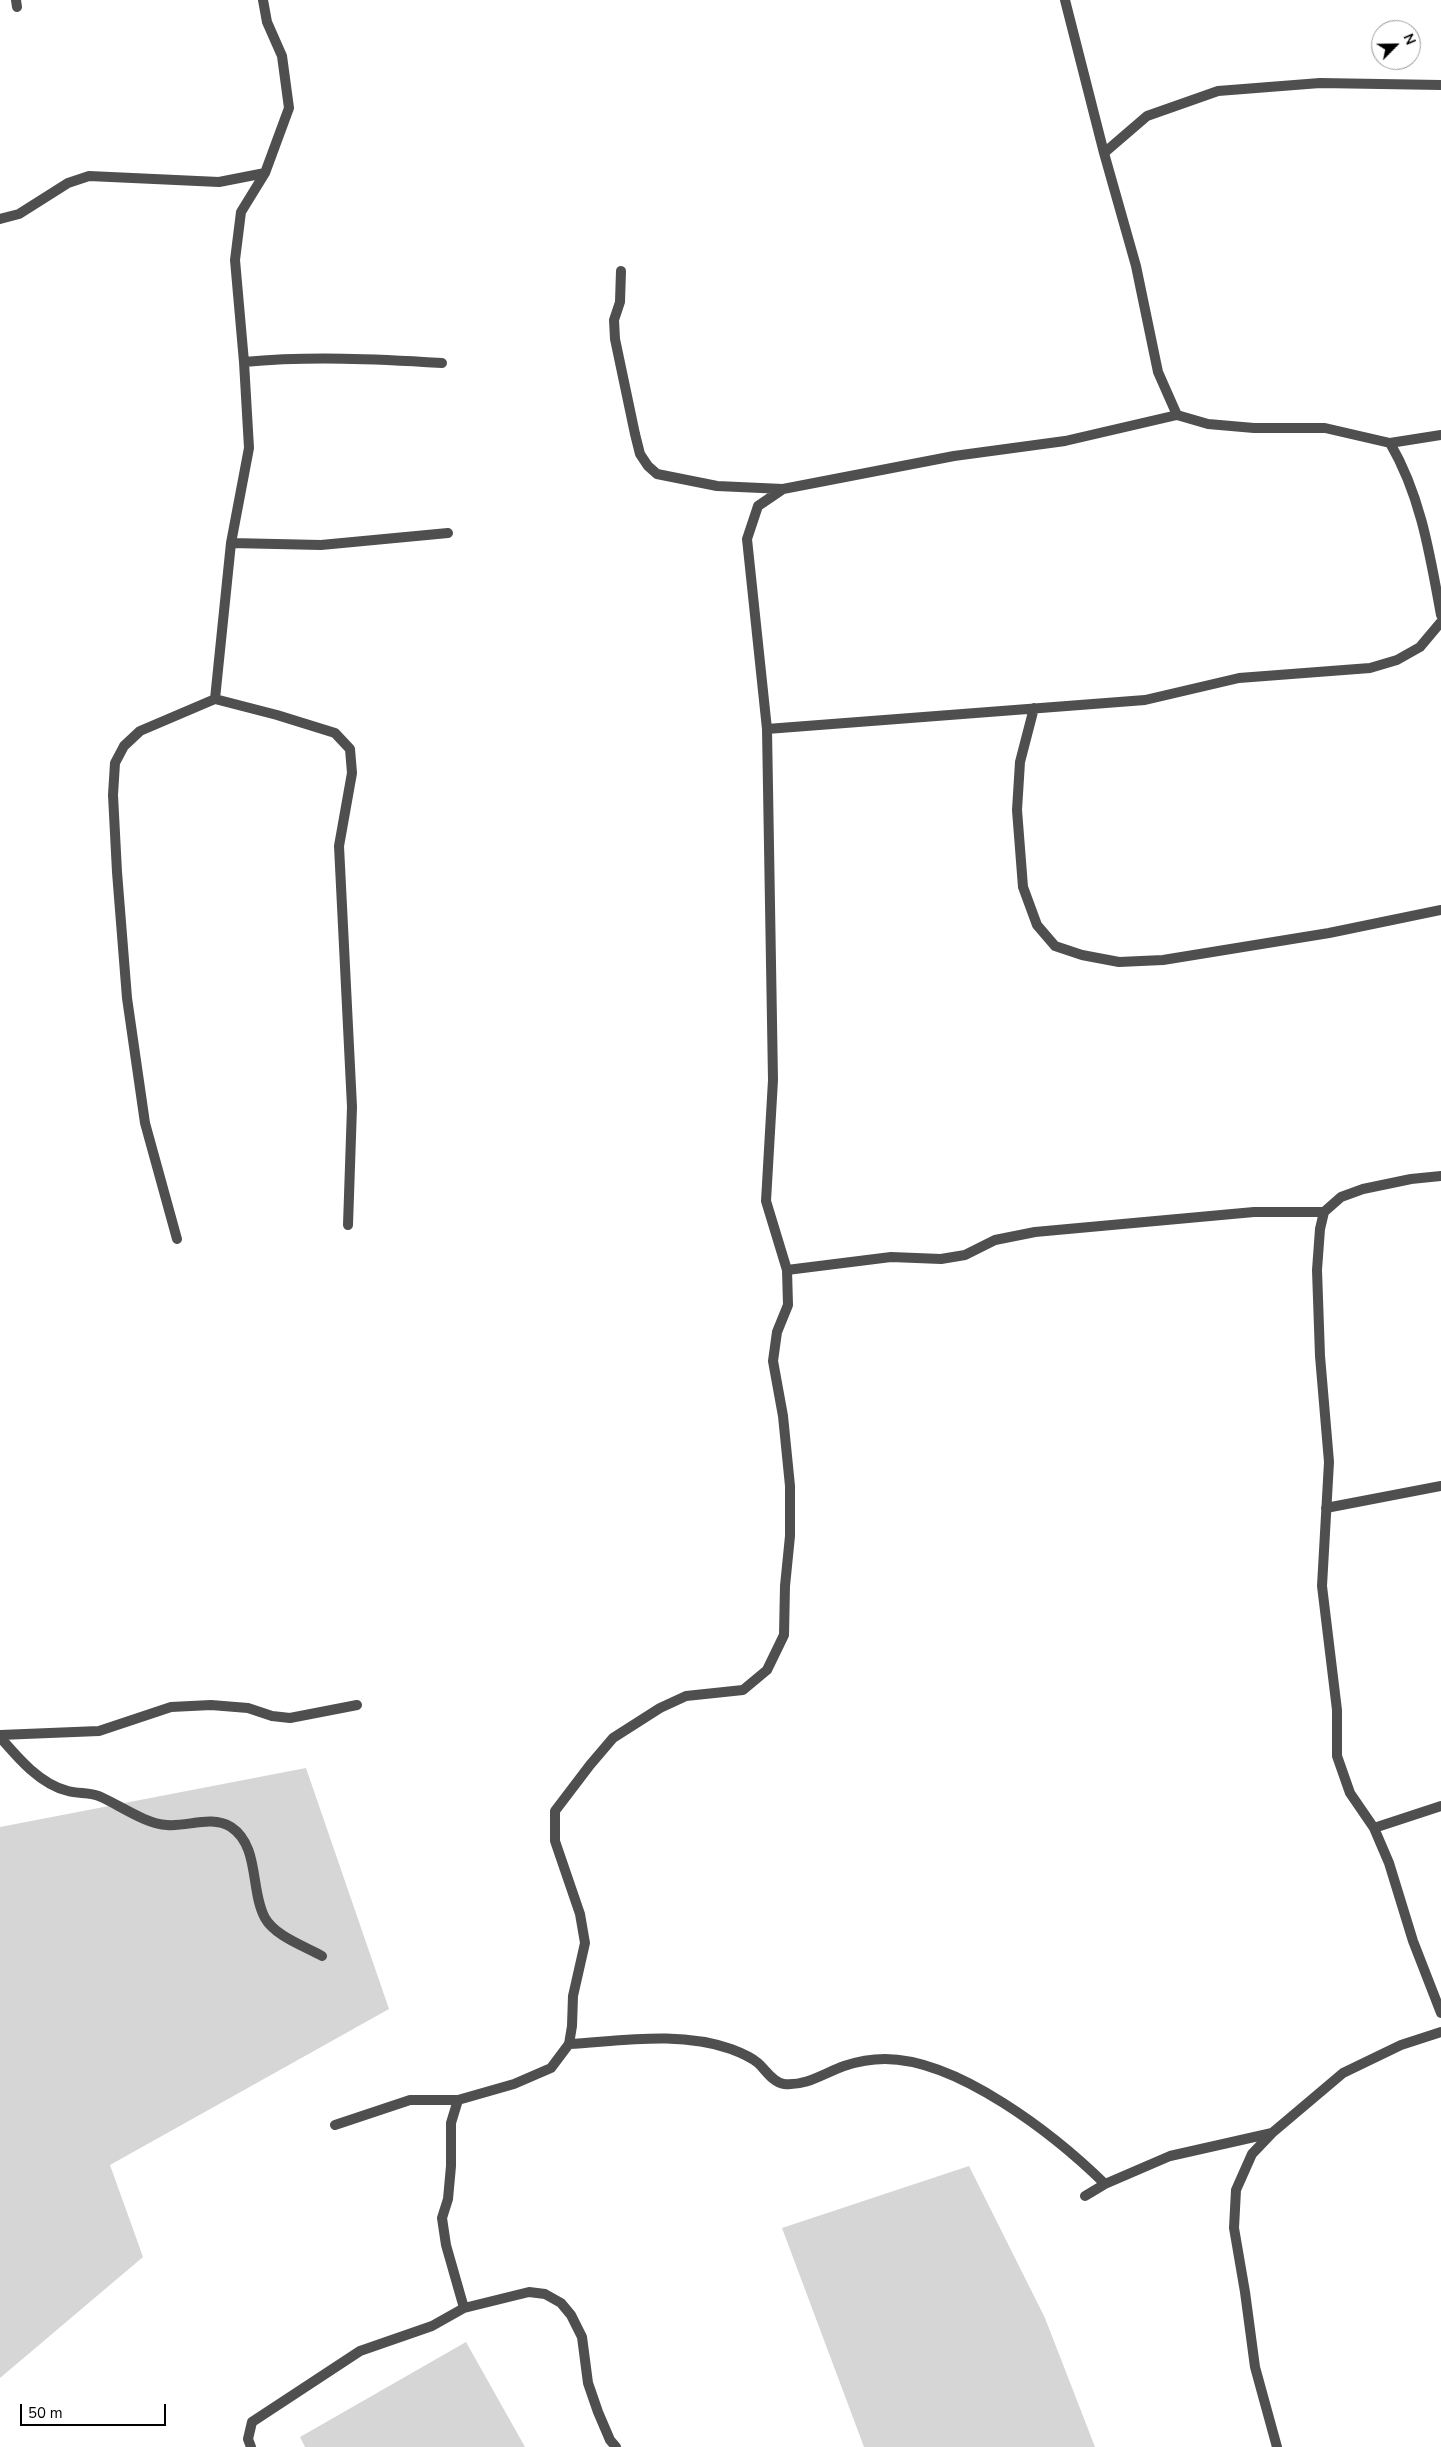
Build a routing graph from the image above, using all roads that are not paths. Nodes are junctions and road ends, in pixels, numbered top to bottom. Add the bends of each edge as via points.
1 (264, 0) edge
2 (1065, 0) edge
3 (1441, 85) edge
4 (1104, 153) junction
5 (265, 173) junction
6 (0, 219) edge
7 (621, 271) dead end
8 (244, 362) junction
9 (442, 363) dead end
10 (1177, 415) junction
11 (1441, 435) edge
12 (1390, 443) junction
13 (783, 489) junction
14 (448, 533) dead end
15 (231, 543) junction
16 (1441, 615) edge
17 (1441, 622) edge
18 (215, 699) junction
19 (1034, 708) junction
20 (767, 729) junction
21 (1441, 910) edge
22 (1441, 1176) edge
23 (1324, 1212) junction
24 (348, 1225) dead end
25 (177, 1240) dead end
26 (787, 1270) junction
27 (1441, 1486) edge
28 (1326, 1508) junction
29 (357, 1705) dead end
30 (0, 1736) edge
31 (1441, 1806) edge
32 (1374, 1828) junction
33 (322, 1956) dead end
34 (1441, 2013) edge
35 (1441, 2032) edge
36 (569, 2044) junction
37 (458, 2100) junction
38 (335, 2125) dead end
39 (1272, 2134) junction
40 (1105, 2184) junction
41 (1085, 2196) dead end
42 (464, 2308) junction
43 (251, 2447) edge
44 (616, 2447) edge
45 (1277, 2447) edge

1 - 5 street via 267,22 282,56 288,108
2 - 4 street
3 - 4 street via 1320,83 1218,92 1147,116
4 - 10 street via 1136,266 1158,372
5 - 6 street via 219,182 89,176 68,182 19,214
5 - 8 street via 240,212 235,260
7 - 13 street via 620,302 614,320 616,339 640,454 648,466 657,474 717,486
8 - 9 street via 292,358
8 - 15 street via 249,448
10 - 12 street via 1208,424 1325,428
10 - 13 street via 1065,441 954,456
11 - 12 street
12 - 16 street via 1413,490 1425,530
13 - 20 street via 758,506 747,539
14 - 15 street via 321,545
15 - 18 street
17 - 19 street via 1420,647 1397,660 1370,668 1239,678 1145,700
18 - 24 street via 335,733 350,748 352,773 339,846 352,1107
18 - 25 street via 140,731 124,746 115,763 113,795 127,998 145,1122
19 - 20 street
19 - 21 street via 1020,762 1017,810 1023,887 1037,925 1055,946 1119,962 1163,960 1329,933
20 - 26 street via 773,1080 766,1201
22 - 23 street via 1363,1189 1341,1197
23 - 26 street via 1254,1212 1035,1232 994,1240 965,1255 941,1259 891,1257
23 - 28 street via 1317,1270 1329,1462
26 - 36 street via 788,1306 777,1332 773,1361 790,1486 784,1635 767,1670 743,1690 686,1696 660,1708 613,1738 555,1812 555,1841 580,1914 585,1943 573,1996
27 - 28 street
28 - 32 street via 1322,1586 1337,1710 1338,1756 1350,1793
29 - 30 street via 290,1718 248,1708 211,1705 170,1707 98,1730
30 - 33 street via 42,1779 67,1791 96,1795 151,1823 169,1826 219,1822 231,1828 242,1839 251,1857 266,1919 279,1932
31 - 32 street
32 - 34 street
35 - 39 street via 1401,2045 1343,2073
36 - 37 street via 551,2068 514,2084
36 - 40 street via 644,2038 692,2041 731,2049 756,2061 780,2083 786,2084 808,2082 845,2066 885,2059 924,2065 966,2081 1018,2112 1079,2158
37 - 38 street via 410,2100
37 - 42 street via 451,2123 448,2199 442,2218 446,2245
39 - 40 street via 1170,2156
39 - 45 street via 1252,2154 1236,2190 1234,2228 1255,2367
40 - 41 street
42 - 43 street via 432,2326 360,2351 265,2411 252,2422 248,2439
42 - 44 street via 529,2292 545,2294 561,2303 572,2315 582,2337 588,2383 610,2440

